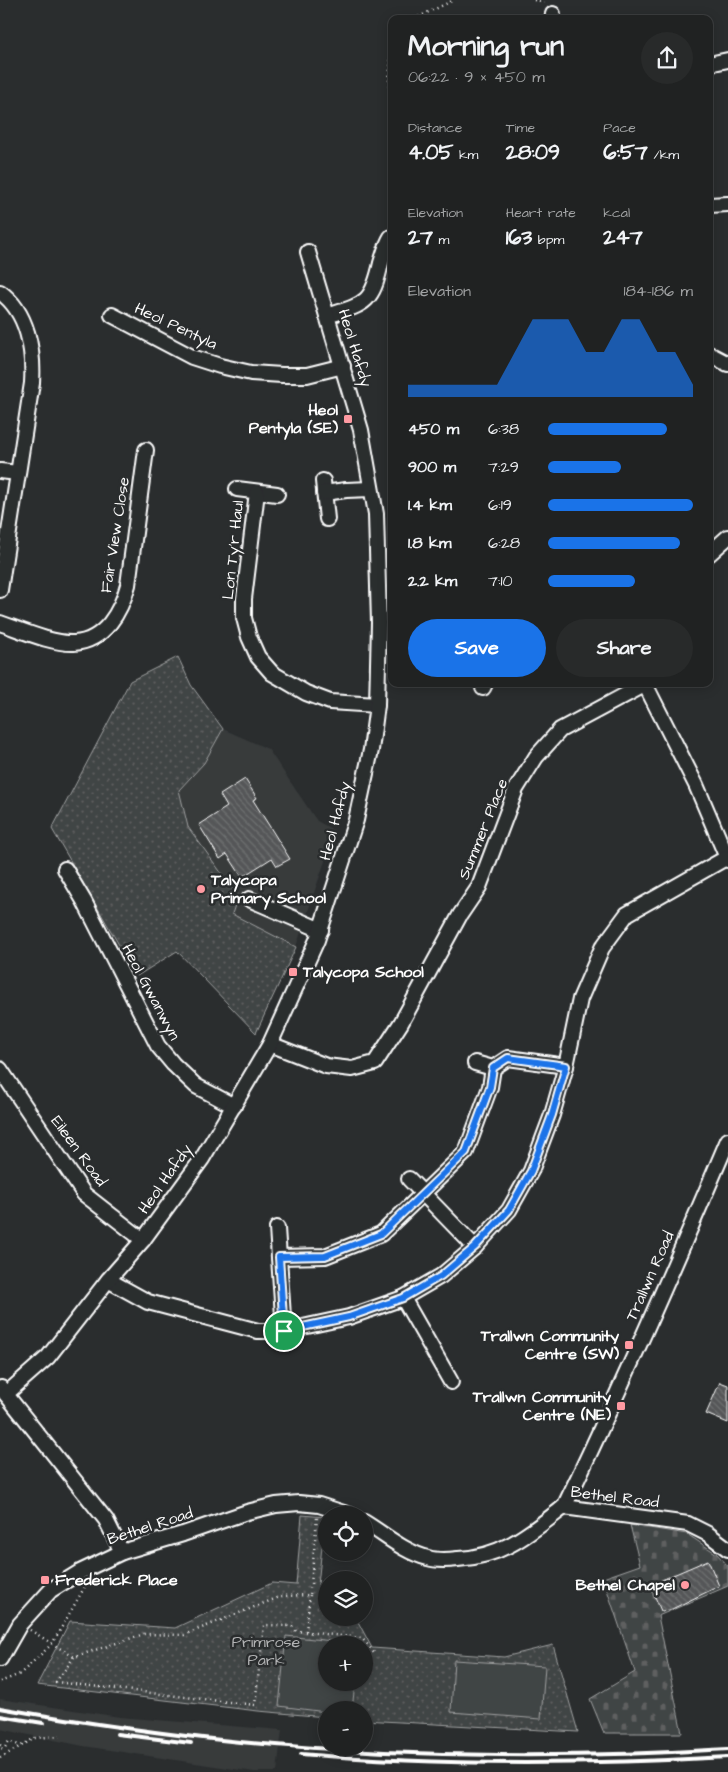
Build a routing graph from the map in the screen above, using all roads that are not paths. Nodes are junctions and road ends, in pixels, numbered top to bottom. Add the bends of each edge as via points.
1 (728, 60) edge
2 (713, 63) edge
3 (728, 204) edge
4 (713, 205) edge
5 (388, 243) edge
6 (308, 252) dead end
7 (0, 292) edge
8 (112, 315) dead end
9 (327, 316) junction
10 (713, 356) edge
11 (728, 364) edge
12 (343, 366) junction
13 (146, 450) dead end
14 (0, 470) edge
15 (18, 473) junction
16 (237, 489) dead end
17 (371, 489) junction
18 (257, 492) junction
19 (277, 494) dead end
20 (327, 519) dead end
21 (728, 537) edge
22 (713, 550) edge
23 (0, 590) edge
24 (0, 623) edge
25 (639, 687) edge
26 (647, 687) edge
27 (377, 705) junction
28 (727, 859) edge
29 (65, 869) dead end
30 (249, 899) dead end
31 (321, 930) junction
32 (270, 1044) junction
33 (475, 1064) dead end
34 (566, 1066) junction
35 (493, 1068) junction
36 (0, 1069) edge
37 (234, 1106) junction
38 (728, 1140) edge
39 (409, 1179) dead end
40 (423, 1193) junction
41 (276, 1228) dead end
42 (143, 1240) junction
43 (475, 1247) junction
44 (279, 1257) junction
45 (108, 1280) junction
46 (403, 1298) junction
47 (284, 1331) junction
48 (451, 1382) dead end
49 (3, 1391) edge
50 (321, 1506) edge
51 (564, 1507) junction
52 (373, 1528) edge
53 (728, 1550) edge
54 (122, 1552) junction
55 (2, 1650) edge

1 - 2 street
3 - 4 street
5 - 9 street via 370,296 361,304
6 - 9 street, Heol Hafdy
7 - 15 street via 19,314 28,334 33,360
8 - 12 street, Heol Pentyla via 192,357 251,373 307,374
9 - 12 street, Heol Hafdy
10 - 11 street
12 - 17 street, Heol Hafdy
13 - 24 street, Fair View Close via 128,585 107,627 94,637 74,643
14 - 15 street
15 - 23 street
16 - 18 street, Lon Ty'r Haul
17 - 20 street via 323,487
17 - 27 street, Heol Hafdy via 376,514
18 - 19 street, Lon Ty'r Haul
18 - 27 street, Lon Ty'r Haul via 244,618 258,657 272,673 306,693 330,702
21 - 22 street
25 - 32 street, Summer Place via 560,730 536,757 516,789 479,887 460,914 401,1023 375,1063 352,1069 326,1066
26 - 28 street via 696,785
27 - 31 street, Heol Hafdy via 356,820
28 - 34 street via 627,914 602,948 580,1000
29 - 37 street, Heol Gwanwyn via 158,1046 196,1086
30 - 31 street
31 - 32 street, Heol Hafdy
32 - 37 street, Heol Hafdy
33 - 35 street
34 - 35 street via 508,1058
34 - 43 street via 531,1171 509,1210
35 - 40 street via 490,1087 466,1152
36 - 42 street, Eileen Road via 84,1194
37 - 42 street, Heol Hafdy via 202,1159
38 - 51 street, Trallwn Road
39 - 40 street
40 - 43 street
40 - 44 street via 381,1234 372,1238 325,1256
41 - 44 street
42 - 45 street, Heol Hafdy
43 - 46 street via 441,1276
44 - 47 street
45 - 47 street via 148,1302 258,1331
45 - 49 street, Heol Hafdy via 48,1357
46 - 47 street via 349,1317
46 - 48 street
49 - 54 street via 106,1520
50 - 54 street, Bethel Road via 299,1503 276,1505
51 - 52 street, Bethel Road via 524,1538 505,1548 465,1559 428,1559
51 - 53 street, Bethel Road via 688,1524 708,1534
54 - 55 street, Bethel Road via 50,1590

